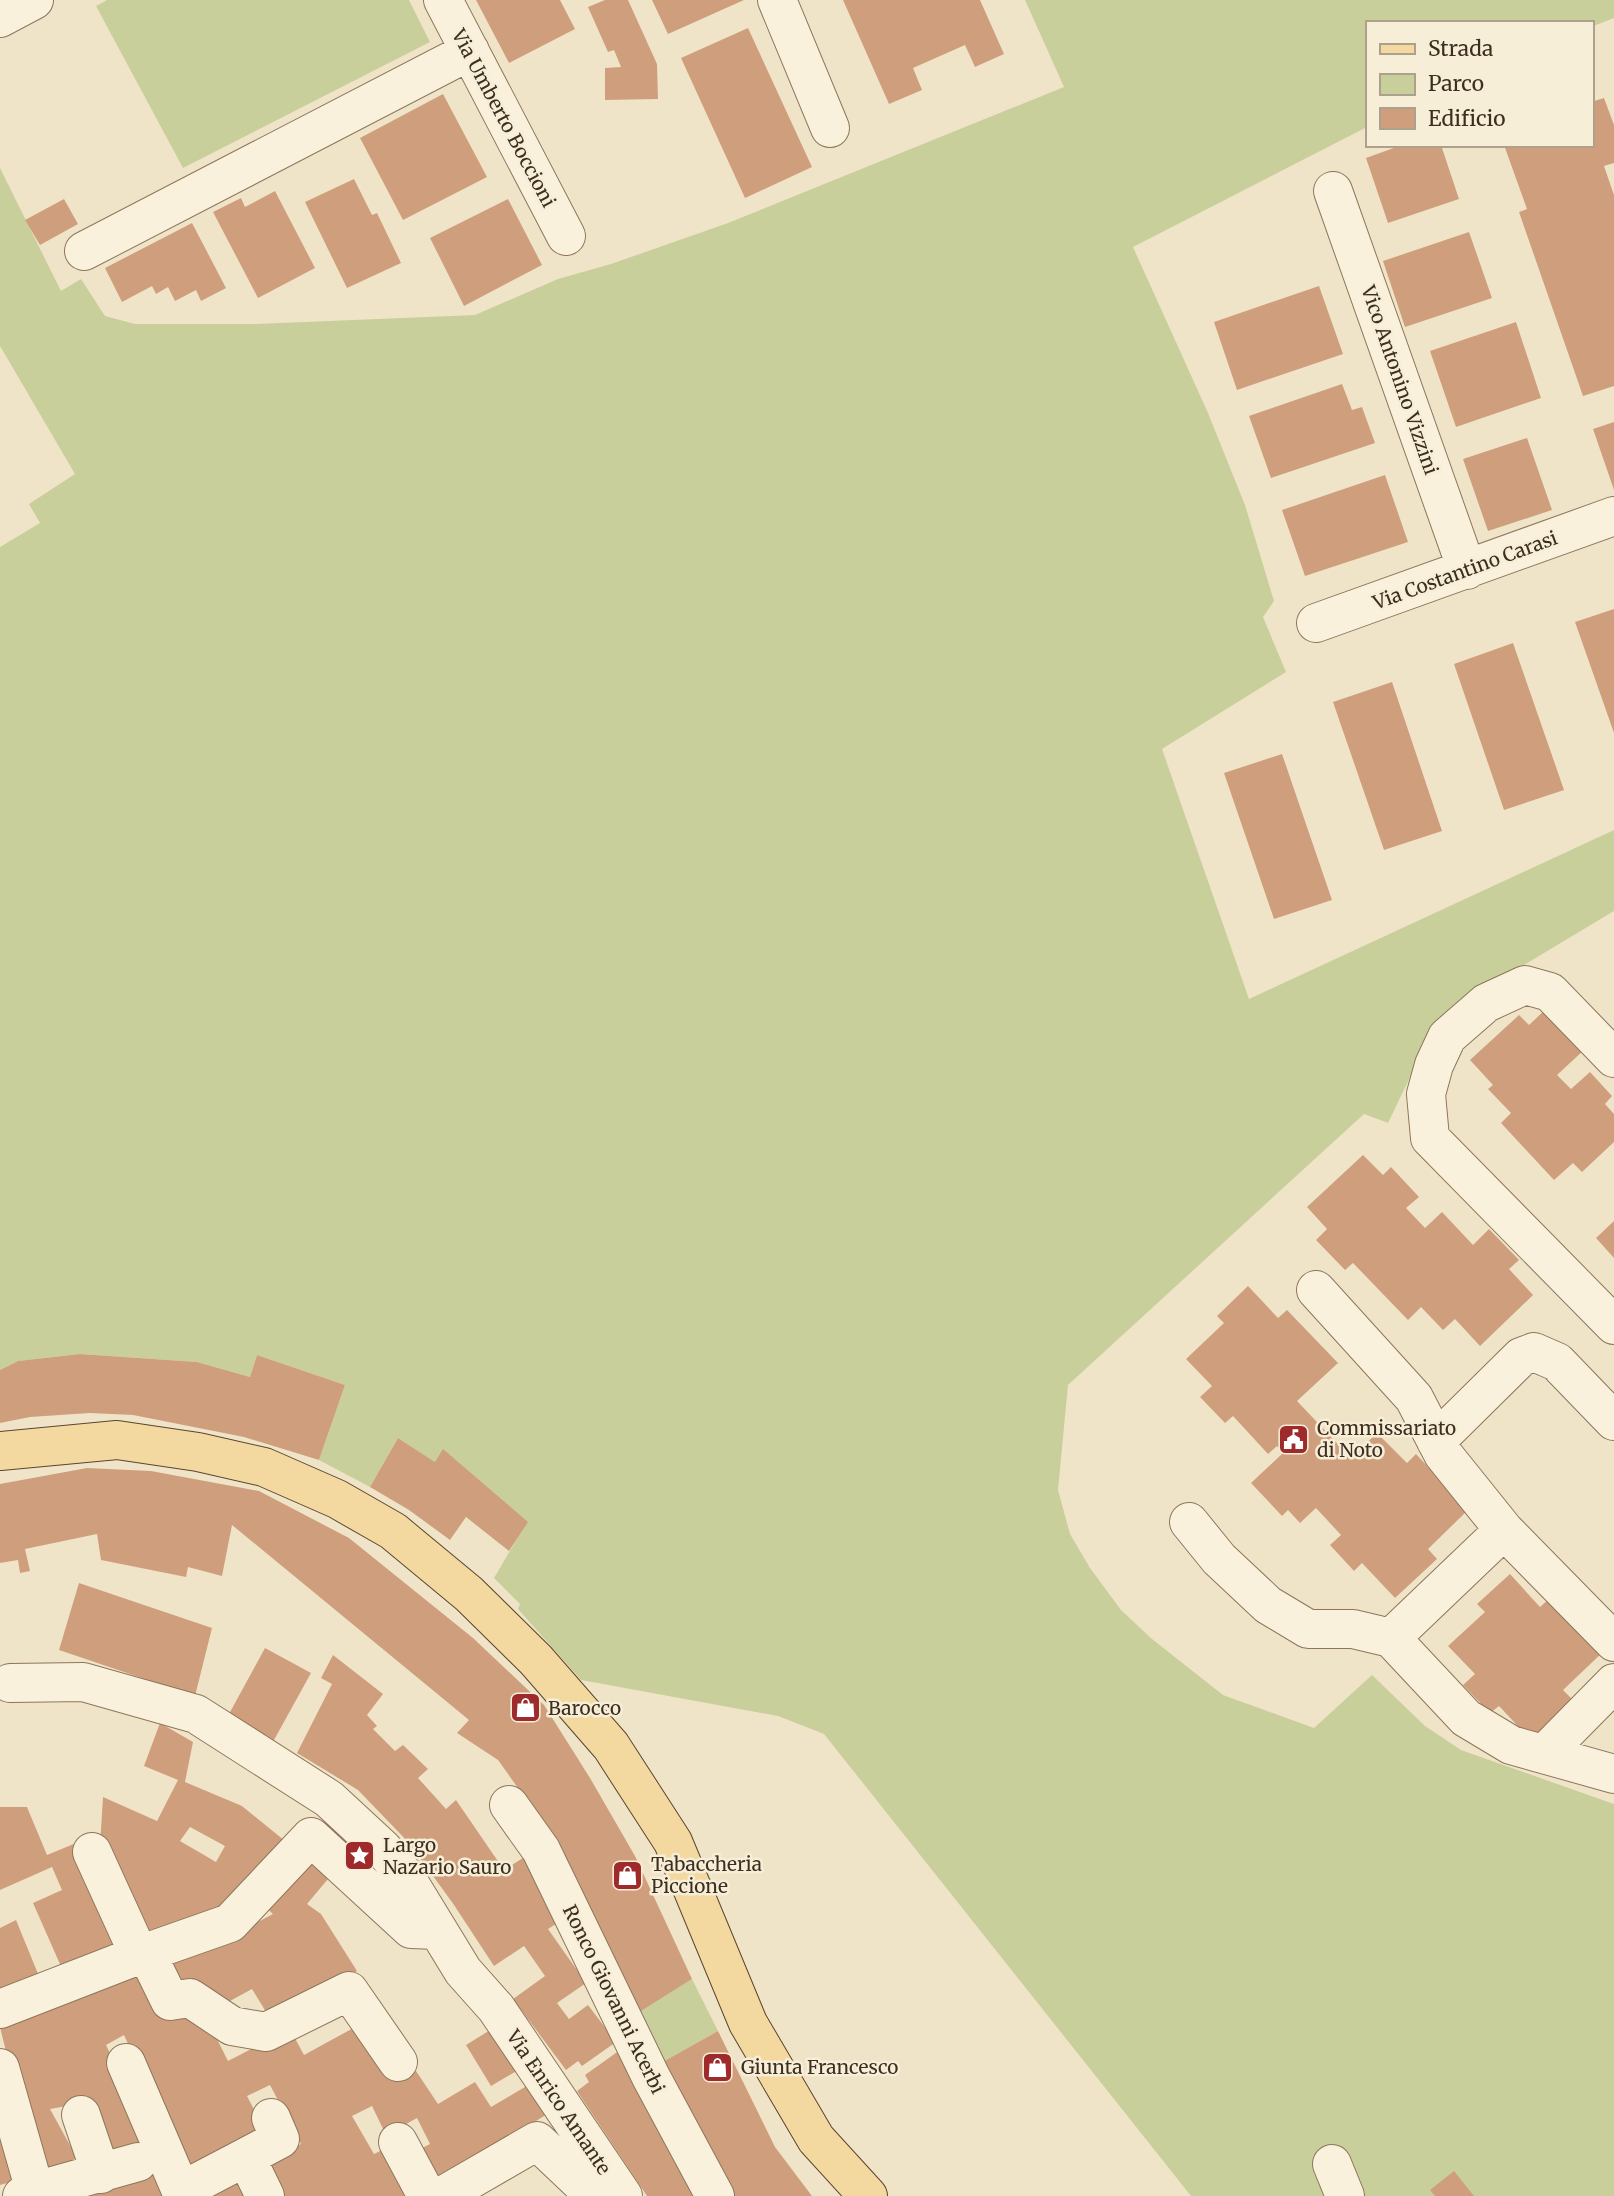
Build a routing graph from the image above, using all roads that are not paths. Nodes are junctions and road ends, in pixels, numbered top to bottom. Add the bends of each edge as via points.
1 (34, 0) edge
2 (443, 0) edge
3 (777, 0) edge
4 (0, 19) edge
5 (470, 51) junction
6 (830, 128) dead end
7 (1333, 191) dead end
8 (566, 236) dead end
9 (85, 251) dead end
10 (1614, 516) edge
11 (1467, 570) junction
12 (1316, 623) dead end
13 (1614, 1058) edge
14 (1316, 1290) dead end
15 (1614, 1325) edge
16 (1614, 1421) edge
17 (1436, 1441) junction
18 (0, 1451) edge
19 (1189, 1522) dead end
20 (1504, 1530) junction
21 (1391, 1639) junction
22 (1614, 1642) edge
23 (1614, 1683) edge
24 (10, 1684) dead end
25 (1544, 1754) junction
26 (1614, 1774) edge
27 (509, 1805) dead end
28 (92, 1852) dead end
29 (437, 1930) junction
30 (142, 1954) junction
31 (0, 2009) edge
32 (398, 2062) dead end
33 (125, 2063) dead end
34 (2, 2080) edge
35 (80, 2115) dead end
36 (271, 2118) dead end
37 (398, 2142) dead end
38 (246, 2157) junction
39 (153, 2159) junction
40 (101, 2174) junction
41 (29, 2194) edge
42 (265, 2196) edge
43 (426, 2196) edge
44 (442, 2196) edge
45 (595, 2196) edge
46 (623, 2196) edge
47 (715, 2196) edge
48 (867, 2196) edge

1 - 4 street
2 - 5 street, Via Umberto Boccioni
3 - 6 street
5 - 8 street, Via Umberto Boccioni
5 - 9 street
7 - 11 street, Vico Antonino Vizzini
10 - 11 street, Via Costantino Carasi
11 - 12 street, Via Costantino Carasi
13 - 15 street via 1550,992 1525,985 1486,1003 1447,1037 1426,1094 1430,1138
14 - 17 street via 1414,1398
16 - 17 street via 1557,1362 1534,1352 1521,1357
17 - 20 street
18 - 48 main road via 117,1440 264,1467 337,1499 393,1531 469,1594 536,1660 611,1746 673,1842 748,2023 816,2140
19 - 21 street via 1219,1559 1268,1605 1308,1629 1353,1629
20 - 21 street
20 - 22 street
21 - 25 street via 1466,1718 1511,1745
23 - 25 street
24 - 29 street, Via Enrico Amante via 83,1682 196,1714 329,1799 383,1849
25 - 26 street
27 - 47 street, Ronco Giovanni Acerbi via 541,1850 651,2077
28 - 30 street
29 - 30 street via 411,1929 311,1837 230,1923
29 - 46 street, Via Enrico Amante via 463,1971 496,2008
30 - 31 street
30 - 32 street via 170,2001 190,1998 232,2026 266,2032 349,1991
33 - 39 street
34 - 41 street
35 - 40 street
36 - 38 street via 280,2139
37 - 43 street
38 - 39 street via 181,2191
38 - 42 street
39 - 40 street
40 - 41 street
44 - 45 street via 537,2141

